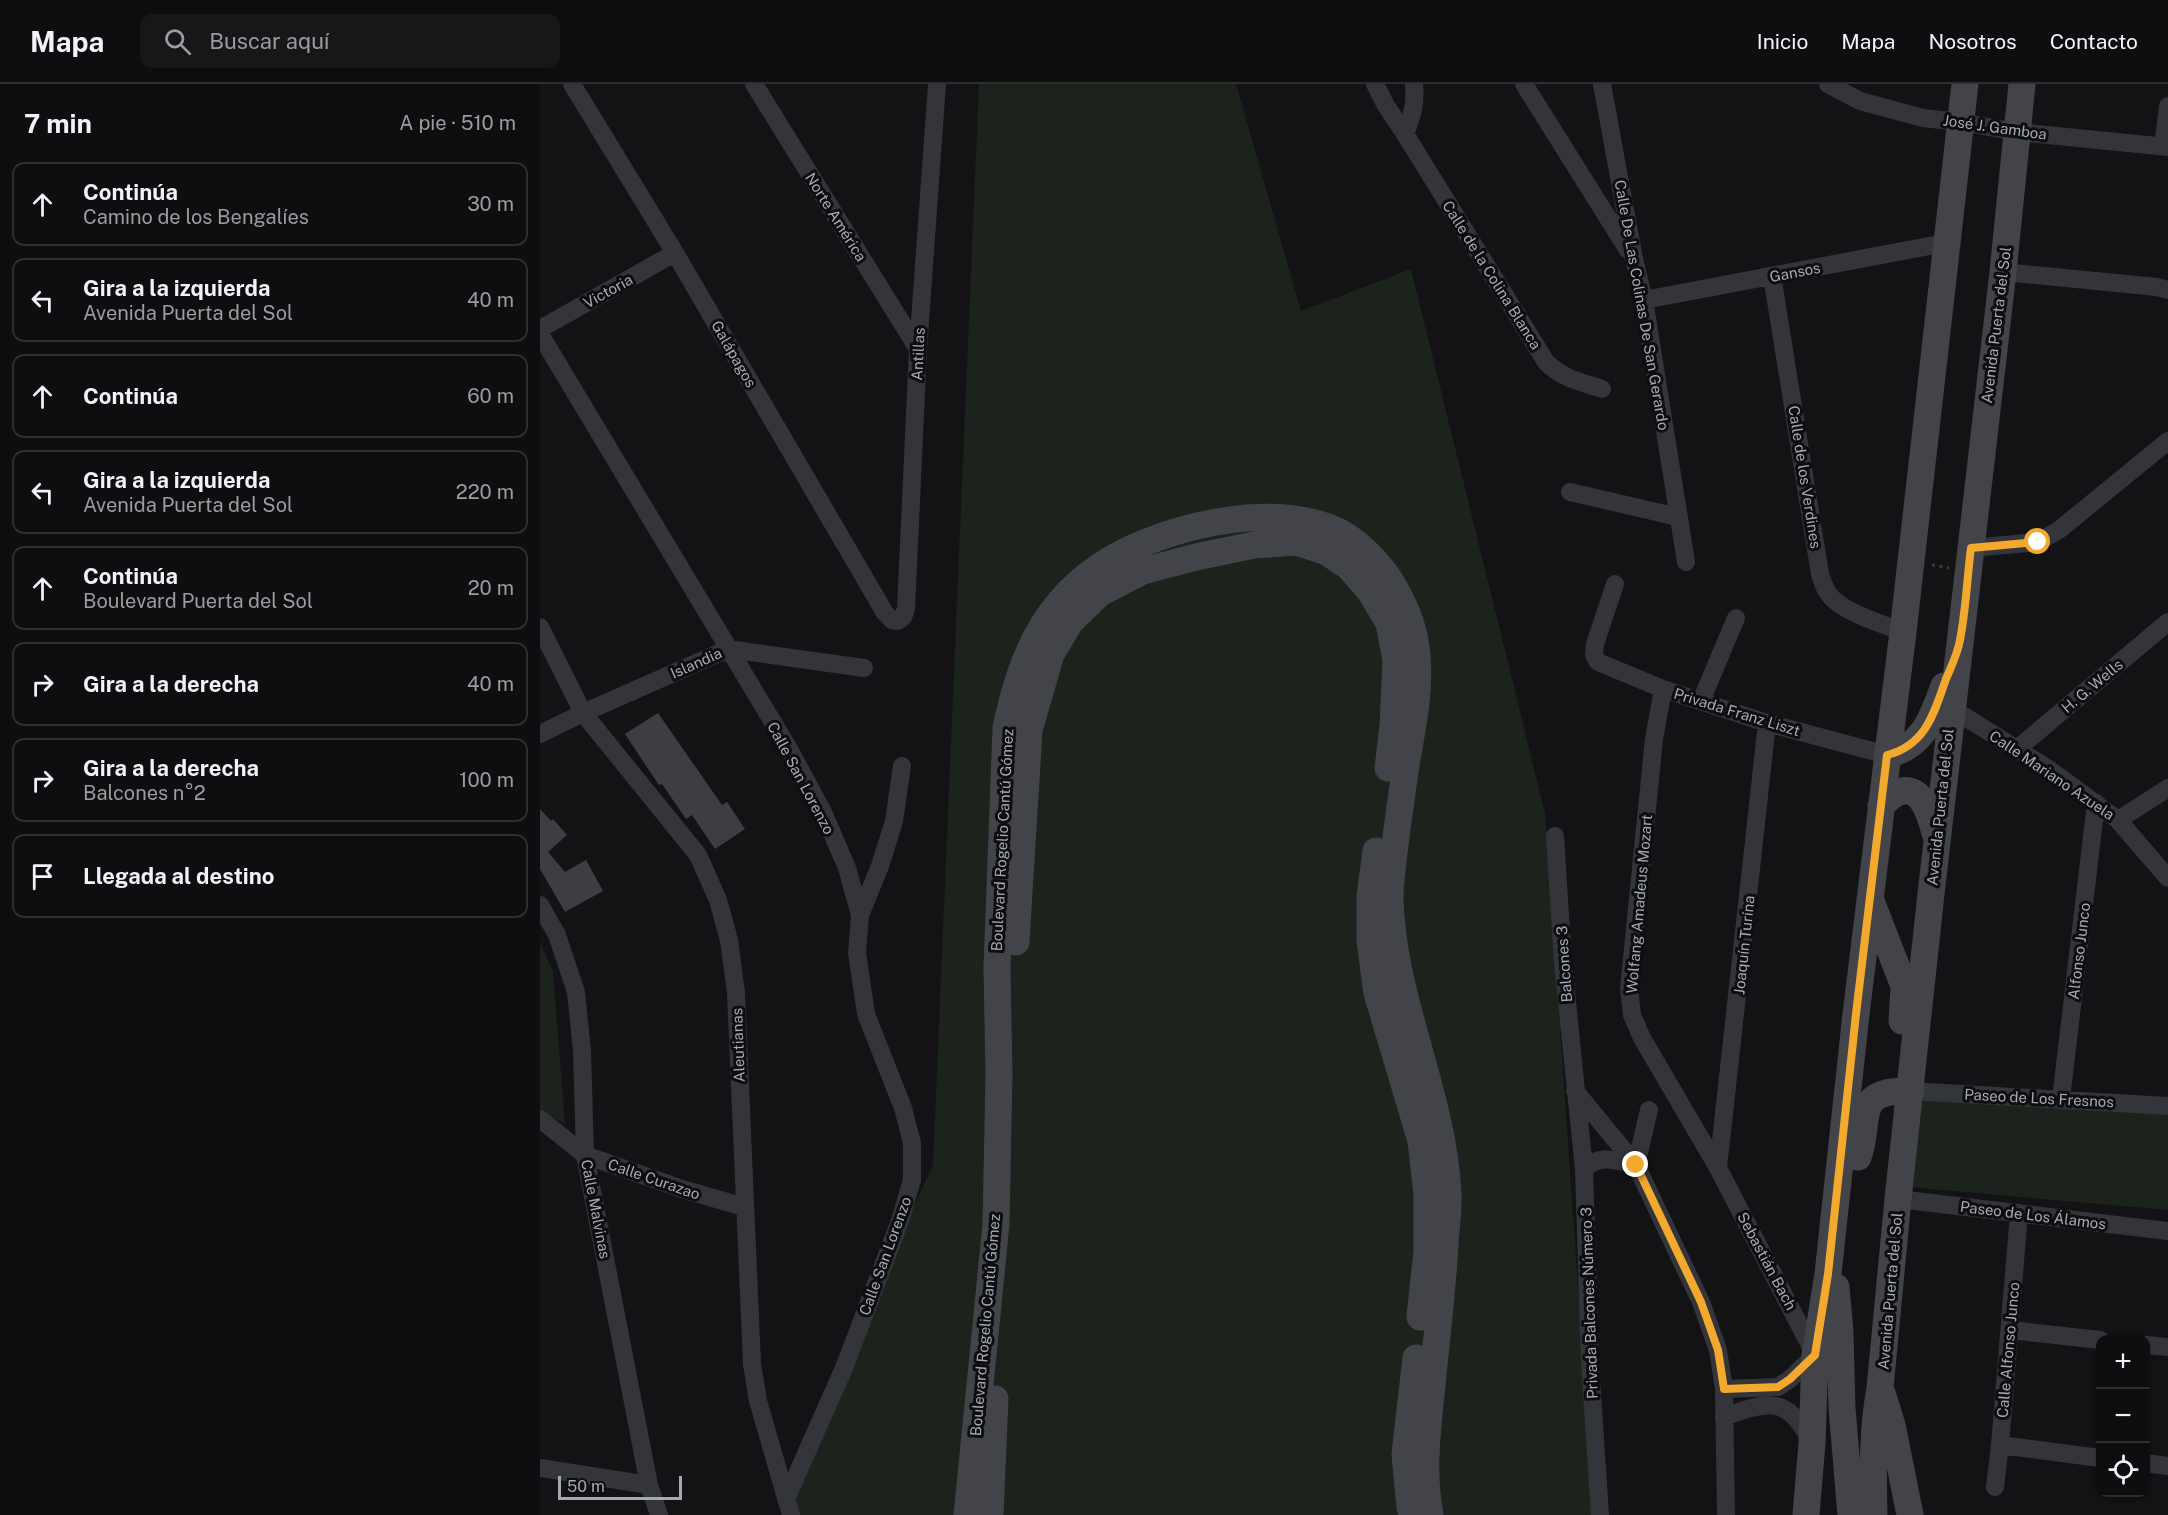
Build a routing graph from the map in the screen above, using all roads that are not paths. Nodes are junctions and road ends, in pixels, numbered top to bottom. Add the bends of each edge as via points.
1 (572, 84) edge
2 (754, 84) edge
3 (937, 84) edge
4 (1375, 84) edge
5 (1414, 84) edge
6 (1524, 84) edge
7 (1602, 84) edge
8 (1828, 84) edge
9 (1965, 84) edge
10 (2022, 84) edge
11 (2168, 106) edge
12 (1960, 122) junction
13 (2017, 132) junction
14 (1405, 134) junction
15 (2166, 146) edge
16 (1945, 243) junction
17 (675, 253) junction
18 (1634, 259) junction
19 (2003, 272) junction
20 (1772, 276) junction
21 (2168, 290) edge
22 (1644, 300) junction
23 (540, 329) edge
24 (540, 334) edge
25 (918, 349) junction
26 (1602, 389) dead end
27 (2168, 441) edge
28 (1570, 492) dead end
29 (1678, 517) junction
30 (1970, 559) junction
31 (1686, 562) dead end
32 (1615, 584) dead end
33 (1736, 618) dead end
34 (898, 621) joint
35 (2168, 622) edge
36 (540, 627) edge
37 (1903, 632) junction
38 (1960, 642) junction
39 (728, 649) junction
40 (864, 668) dead end
41 (1663, 689) junction
42 (1701, 701) junction
43 (1951, 708) junction
44 (583, 713) junction
45 (1767, 723) junction
46 (540, 734) edge
47 (2017, 749) junction
48 (1887, 755) junction
49 (902, 766) dead end
50 (2168, 788) edge
51 (2096, 803) junction
52 (1881, 806) junction
53 (2118, 820) junction
54 (1555, 836) dead end
55 (1937, 843) junction
56 (2168, 878) edge
57 (1870, 900) junction
58 (540, 905) edge
59 (860, 915) junction
60 (1928, 935) junction
61 (1889, 945) junction
62 (1575, 1091) junction
63 (1902, 1091) junction
64 (2061, 1100) junction
65 (2168, 1106) edge
66 (1649, 1110) dead end
67 (540, 1119) edge
68 (585, 1155) junction
69 (1636, 1165) junction
70 (1584, 1168) junction
71 (1718, 1168) junction
72 (1838, 1191) junction
73 (1898, 1199) junction
74 (744, 1208) junction
75 (2019, 1213) junction
76 (2168, 1231) edge
77 (1828, 1274) junction
78 (2010, 1330) junction
79 (2096, 1340) edge
80 (2150, 1345) edge
81 (2168, 1347) edge
82 (1815, 1355) junction
83 (1778, 1387) junction
84 (1880, 1388) junction
85 (1724, 1389) junction
86 (1779, 1405) junction
87 (1724, 1417) junction
88 (1812, 1443) junction
89 (2000, 1446) junction
90 (1405, 1454) junction
91 (2096, 1458) edge
92 (2150, 1464) edge
93 (2168, 1466) edge
94 (540, 1468) edge
95 (649, 1485) junction
96 (1995, 1487) dead end
97 (788, 1507) edge
98 (659, 1515) edge
99 (967, 1515) edge
100 (990, 1515) edge
101 (1398, 1515) edge
102 (1411, 1515) edge
103 (1430, 1515) edge
104 (1600, 1515) edge
105 (1726, 1515) edge
106 (1806, 1515) edge
107 (1851, 1515) edge
108 (1874, 1515) edge
109 (1910, 1515) edge

1 - 17 street, Galápagos
2 - 25 street, Norte América
3 - 25 street, Antillas
4 - 14 street, Calle de la Colina Blanca
5 - 14 street via 1412,116
6 - 18 street
7 - 18 street, Calle De Las Colinas De San Gerardo
8 - 12 street, José J. Gamboa via 1860,101 1923,118
9 - 12 main road
10 - 13 main road, Avenida Puerta del Sol
11 - 15 street
12 - 13 street, José J. Gamboa
12 - 16 main road
13 - 15 street, José J. Gamboa
13 - 19 main road, Avenida Puerta del Sol
14 - 26 street, Calle de la Colina Blanca via 1546,362 1565,377
16 - 20 street, Gansos
16 - 37 main road
17 - 23 street, Victoria
17 - 34 street, Galápagos via 885,613
18 - 22 street, Calle De Las Colinas De San Gerardo
19 - 21 street
19 - 30 main road, Avenida Puerta del Sol
20 - 22 street, Gansos
20 - 37 street, Calle de los Verdines via 1825,589 1832,599 1849,609
22 - 29 street, Calle De Las Colinas De San Gerardo
24 - 39 street, Calle San Lorenzo
25 - 34 street, Antillas via 906,609
27 - 30 street via 2059,530 2038,542
28 - 29 street
29 - 31 street, Calle De Las Colinas De San Gerardo
30 - 38 main road, Avenida Puerta del Sol
32 - 41 street, Privada Franz Liszt via 1594,655 1607,667
33 - 42 street
35 - 47 street, H. G. Wells
36 - 44 street, Aleutianas
37 - 48 main road
38 - 43 main road, Avenida Puerta del Sol
38 - 48 main road via 1922,734 1901,752
39 - 40 street, Islandia
39 - 44 street, Islandia
39 - 59 street, Calle San Lorenzo via 823,812 847,868
41 - 42 street, Privada Franz Liszt
41 - 71 street, Wolfang Amadeus Mozart via 1654,740 1629,988 1632,1015
42 - 45 street, Privada Franz Liszt
43 - 47 street, Calle Mariano Azuela
43 - 55 main road, Avenida Puerta del Sol
44 - 46 street, Islandia
44 - 74 street, Aleutianas via 698,855 718,900 729,940 735,993
45 - 48 street, Privada Franz Liszt
45 - 71 street, Joaquín Turína
47 - 51 street, Calle Mariano Azuela
48 - 52 main road
49 - 59 street via 894,820
50 - 53 street
51 - 53 street, Calle Mariano Azuela
51 - 64 street, Alfonso Junco
52 - 55 main road via 1891,795 1912,792 1929,810
52 - 57 main road
53 - 56 street, Calle Mariano Azuela
54 - 62 street, Balcones 3
55 - 60 main road, Avenida Puerta del Sol
57 - 61 main road
57 - 72 main road
58 - 68 street, Calle Malvinas via 557,935 576,992
59 - 97 street, Calle San Lorenzo via 857,953 866,1014 903,1108 912,1143 912,1180 900,1221
60 - 61 main road via 1908,947
60 - 63 main road, Avenida Puerta del Sol
61 - 63 main road via 1904,994
62 - 69 street
62 - 70 street, Privada Balcones Número 3
63 - 64 street, Paseo de Los Fresnos
63 - 72 main road via 1881,1093 1870,1104 1865,1113 1860,1152
63 - 73 main road via 1883,1176 1885,1185
64 - 65 street, Paseo de Los Fresnos
66 - 69 street
67 - 68 street, Calle Curazao
68 - 74 street, Calle Curazao
68 - 95 street, Calle Malvinas
69 - 70 street via 1604,1159 1594,1160
69 - 85 street via 1701,1302 1718,1350
70 - 104 street, Privada Balcones Número 3
71 - 82 street, Sebastián Bach
72 - 77 main road
73 - 75 street, Paseo de Los Álamos
73 - 84 main road, Avenida Puerta del Sol
74 - 97 street, Aleutianas via 752,1364 758,1401
75 - 76 street, Paseo de Los Álamos
75 - 78 street, Calle Alfonso Junco
77 - 82 main road
77 - 107 main road via 1835,1282 1840,1332
78 - 79 street
78 - 89 street, Calle Alfonso Junco
80 - 81 street
82 - 83 street
82 - 88 main road
83 - 85 street
83 - 86 street
84 - 108 main road, Avenida Puerta del Sol via 1872,1448
84 - 109 main road via 1892,1425
85 - 87 street
86 - 87 street via 1750,1408
86 - 88 street via 1793,1415
87 - 105 street
88 - 106 main road
89 - 91 street
89 - 96 street, Calle Alfonso Junco
90 - 100 main road, Boulevard Rogelio Cantú Gómez via 1427,1251 1427,1196 1421,1141 1377,993 1370,941 1370,896 1393,726 1396,660 1389,623 1370,591 1348,567 1327,552 1296,542 1254,545 1143,571 1100,593 1070,622 1051,654 1037,699 1029,730 1015,962 1014,1225 996,1382
90 - 101 main road via 1396,1470
90 - 102 main road, Boulevard Rogelio Cantú Gómez
92 - 93 street
94 - 95 street
95 - 98 street, Calle Malvinas
99 - 103 main road, Boulevard Rogelio Cantú Gómez via 996,1224 997,968 1006,728 1014,692 1030,646 1053,609 1077,583 1124,553 1185,529 1250,517 1302,520 1334,529 1363,549 1387,574 1409,615 1417,655 1417,698 1390,895 1394,949 1443,1149 1448,1195 1444,1278 1425,1451

